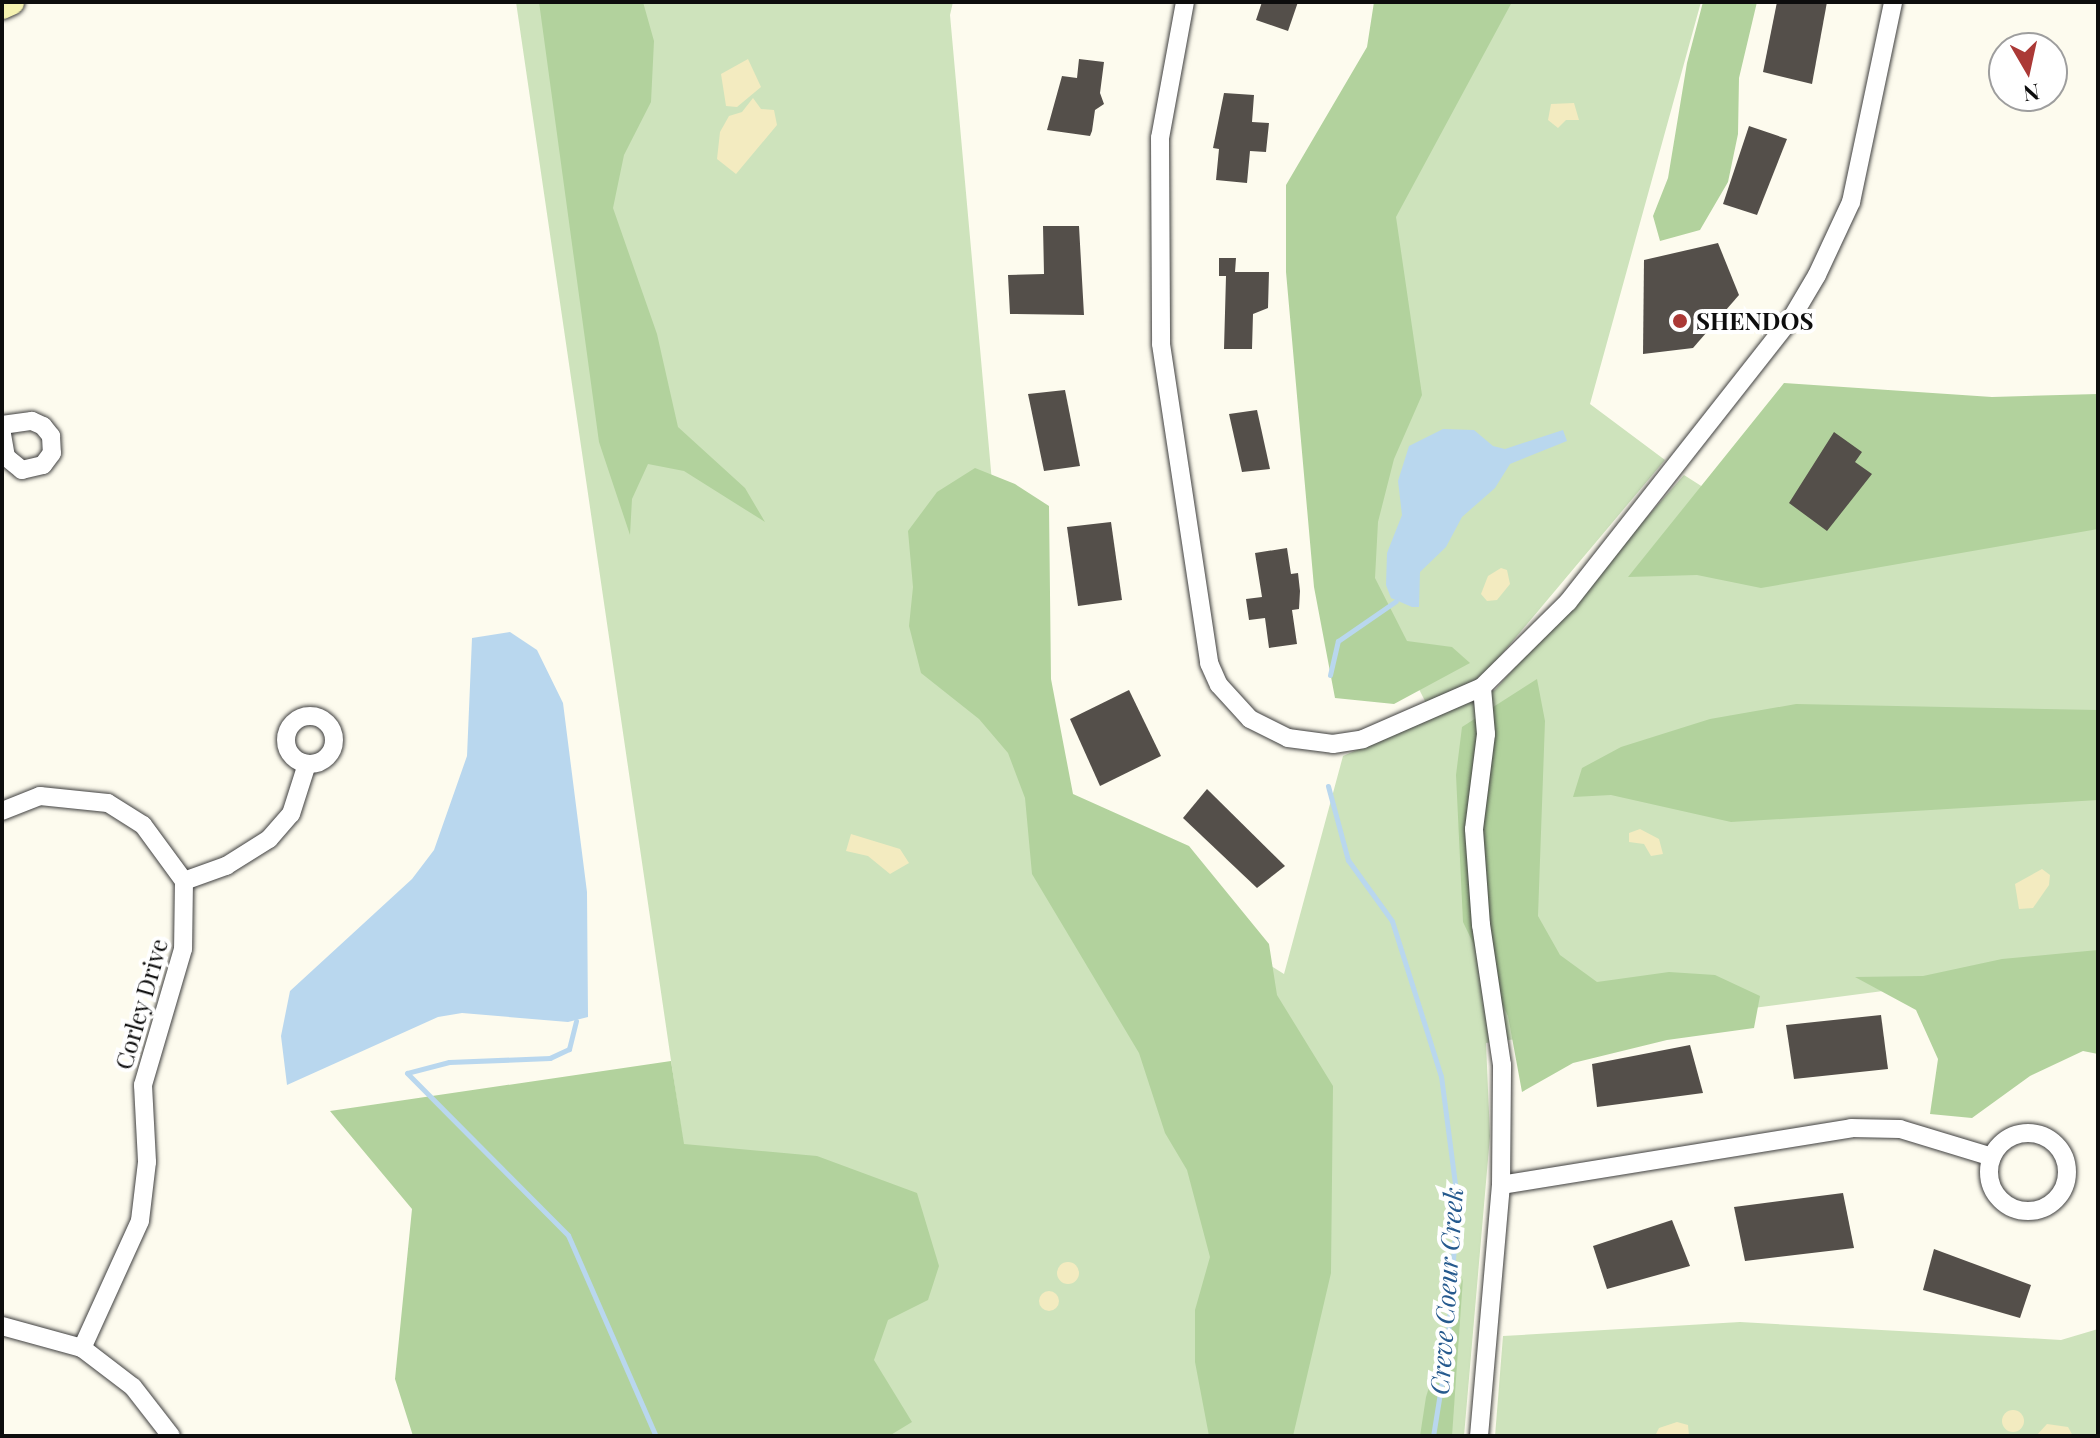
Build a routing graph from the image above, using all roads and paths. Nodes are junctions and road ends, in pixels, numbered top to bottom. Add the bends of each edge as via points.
1 (11, 2) edge
2 (1185, 2) edge
3 (1893, 2) edge
4 (2, 6) edge
5 (2, 425) edge
6 (2, 434) edge
7 (1482, 687) junction
8 (307, 764) dead end
9 (2, 811) edge
10 (184, 881) junction
11 (1992, 1157) junction
12 (1501, 1185) junction
13 (2, 1326) edge
14 (82, 1348) junction
15 (171, 1436) edge
16 (1479, 1436) edge

1 - 4 main road
2 - 7 street via 1160,138 1159,297 1161,344 1209,663 1225,693 1250,719 1288,738 1310,742 1363,739
3 - 7 street via 1851,202 1791,319 1568,602
5 - 6 street via 32,421 43,426 51,436 52,453 43,465 22,470 6,457
7 - 12 street via 1486,734 1474,829 1481,925 1502,1065
8 - 10 street via 291,814 269,839 226,866
9 - 10 street via 40,796 108,803 128,811 151,833
10 - 14 street, Corley Drive via 183,949 143,1085 147,1162 140,1221
11 - 11 street via 1990,1181 2014,1208 2050,1204 2066,1184 2065,1158 2048,1138 2035,1133 2010,1138
11 - 12 street via 1900,1129 1851,1128
12 - 16 street
13 - 14 street
14 - 15 street via 133,1387

